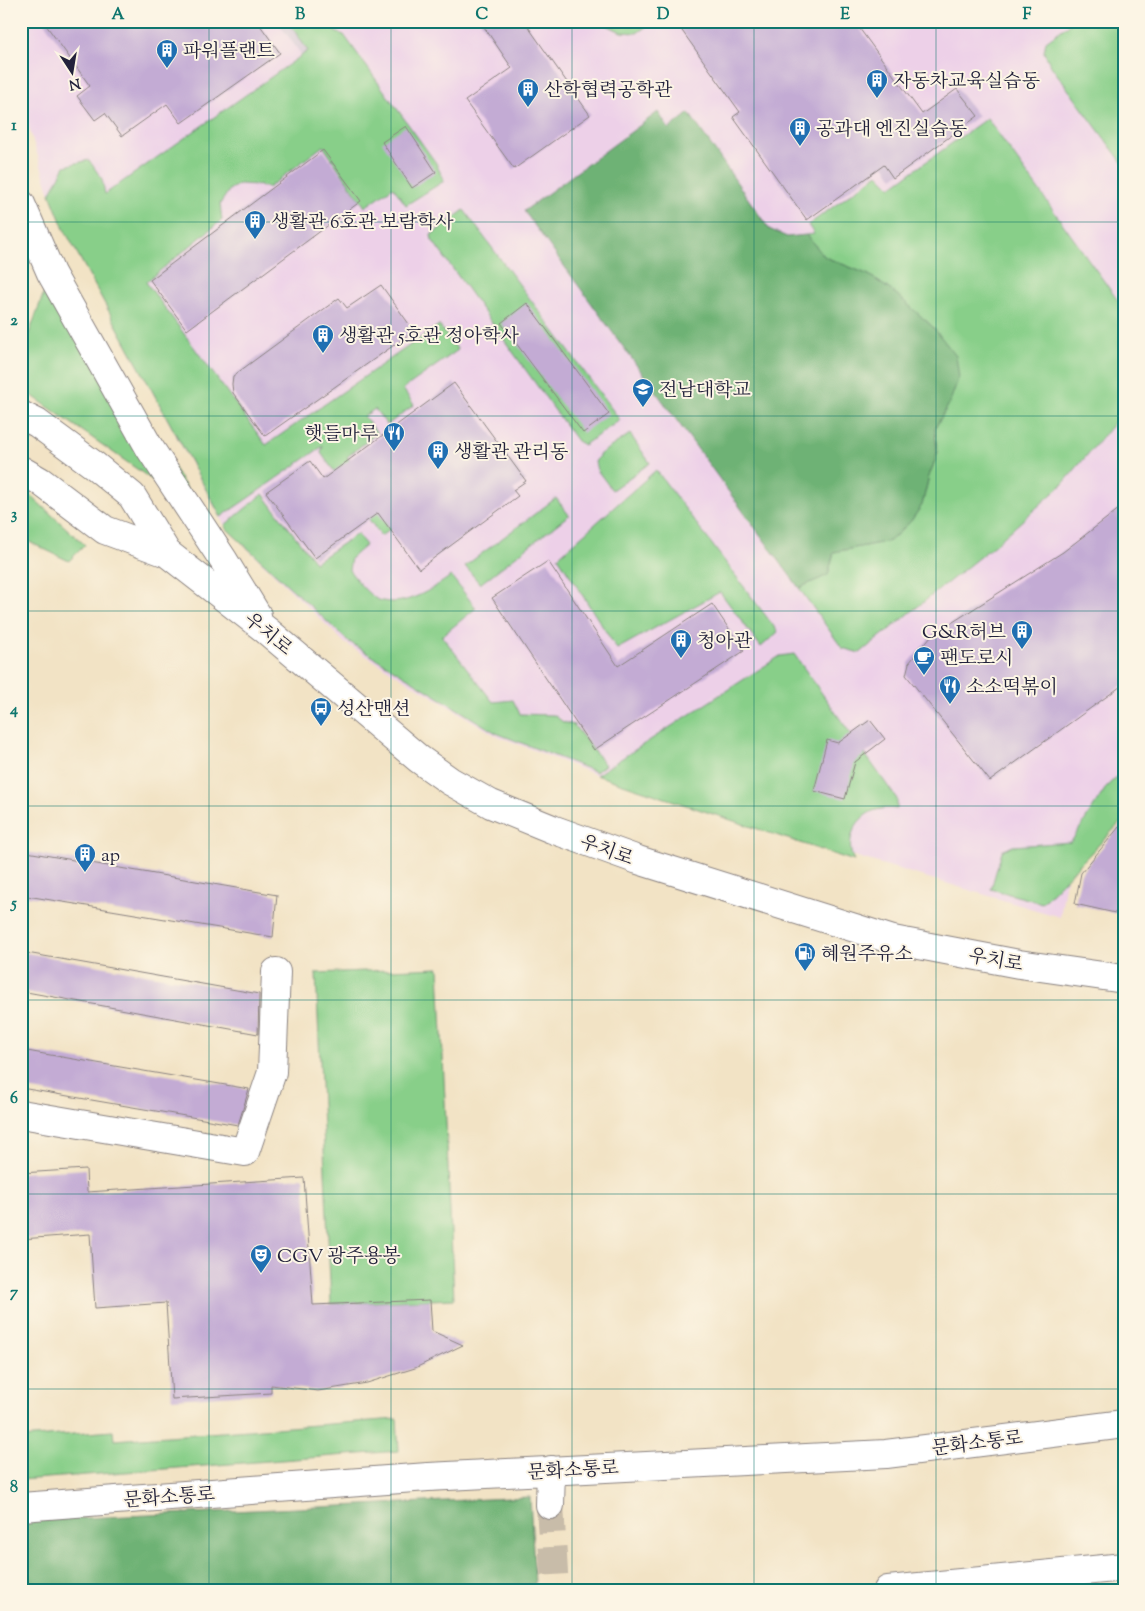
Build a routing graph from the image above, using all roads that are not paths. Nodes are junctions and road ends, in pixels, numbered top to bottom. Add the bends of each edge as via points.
1 (21, 204) edge
2 (21, 415) edge
3 (21, 470) edge
4 (167, 553) junction
5 (266, 630) junction
6 (276, 972) dead end
7 (1124, 979) edge
8 (21, 1114) edge
9 (1124, 1424) edge
10 (551, 1470) junction
11 (550, 1505) tunnel mouth
12 (21, 1506) edge
13 (1124, 1567) edge
14 (888, 1590) edge

1 - 5 main road via 51,273 148,448
2 - 4 main road, 우치로 via 37,423 132,496
3 - 4 main road, 우치로 via 105,530
4 - 5 main road, 우치로
5 - 7 main road, 우치로 via 419,759 483,799 535,822 638,860 894,940 1019,964
6 - 8 main road via 272,1072 245,1152
9 - 10 main road, 문화소통로 via 886,1454
10 - 11 main road
10 - 12 main road, 문화소통로
13 - 14 main road

